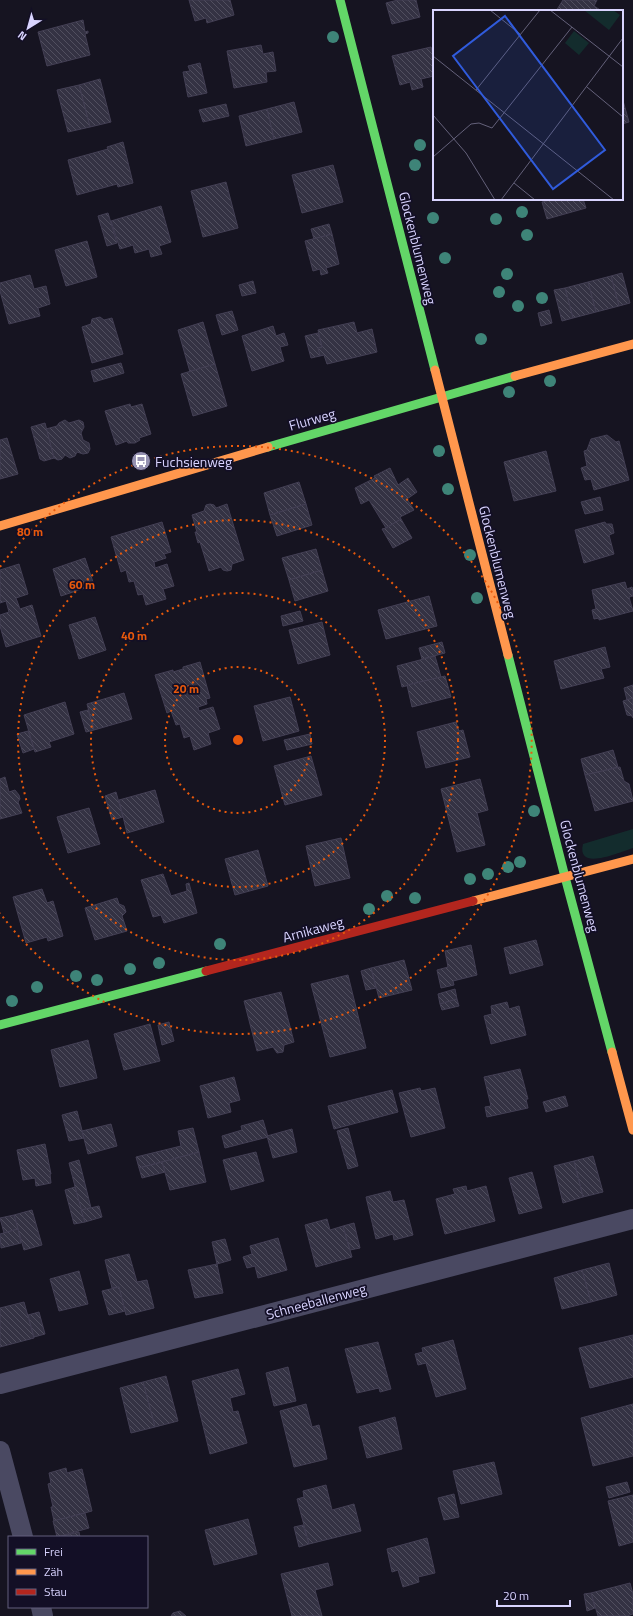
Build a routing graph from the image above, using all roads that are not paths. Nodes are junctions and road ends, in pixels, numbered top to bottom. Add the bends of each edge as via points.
1 (340, 0) edge
2 (633, 344) edge
3 (442, 396) junction
4 (0, 526) edge
5 (633, 859) edge
6 (565, 877) junction
7 (0, 1025) edge
8 (633, 1130) edge
9 (633, 1219) edge
10 (0, 1384) edge
11 (0, 1450) edge
12 (23, 1536) edge

1 - 3 street, Glockenblumenweg
2 - 3 street, Flurweg
3 - 4 street, Flurweg
3 - 6 street, Glockenblumenweg
5 - 6 street, Arnikaweg
6 - 7 street, Arnikaweg
6 - 8 street, Glockenblumenweg
9 - 10 street, Schneeballenweg
11 - 12 street

